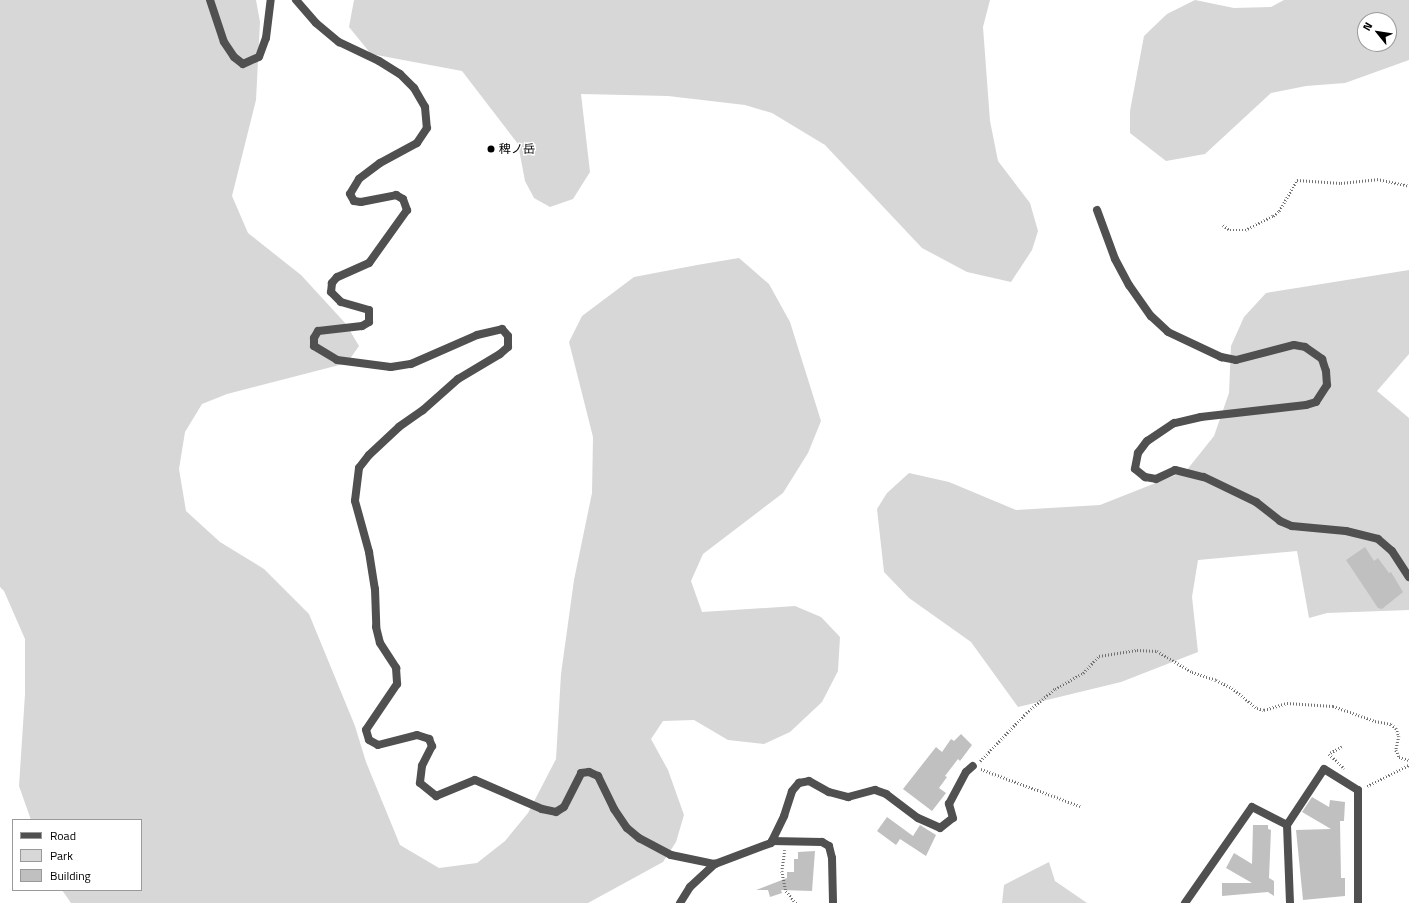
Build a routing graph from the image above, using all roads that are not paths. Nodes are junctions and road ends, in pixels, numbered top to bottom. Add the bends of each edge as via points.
1 (210, 0) edge
2 (272, 0) edge
3 (296, 0) edge
4 (1097, 210) dead end
5 (1409, 578) edge
6 (973, 766) road end
7 (1287, 825) junction
8 (772, 841) junction
9 (715, 864) junction
10 (680, 903) edge
11 (833, 903) edge
12 (1185, 903) edge
13 (1290, 903) edge
14 (1358, 903) edge

1 - 2 street via 224,42 234,57 243,64 259,57 266,38
3 - 9 street via 316,23 339,42 400,74 414,88 425,107 427,128 417,143 380,163 359,179 350,194 354,201 361,202 396,194 403,199 407,210 369,263 337,277 332,283 331,292 341,302 369,310 369,322 362,326 318,331 314,338 314,346 337,360 391,367 424,359 478,335 502,329 508,336 508,347 458,379 399,427 368,455 359,468 355,501 369,552 375,589 376,626 380,643 396,668 397,684 366,730 369,740 378,746 417,735 429,738 432,746 422,766 420,783 436,796 475,780 542,809 556,812 564,807 581,773 589,772 598,776 614,809 627,828 639,838 671,855
4 - 5 street via 1115,259 1129,285 1151,316 1168,332 1221,357 1236,360 1294,345 1305,347 1322,358 1326,371 1328,385 1316,402 1174,423 1147,441 1138,453 1135,469 1145,477 1156,479 1175,470 1204,477 1256,502 1280,521 1292,526 1346,530 1378,539 1392,551
6 - 8 street via 966,772 949,804 953,818 940,828 924,822 886,794 875,790 848,797 828,792 810,781 799,783 792,791
7 - 12 street via 1252,807
7 - 13 street
7 - 14 street via 1324,768 1358,790
8 - 9 street via 748,853
8 - 11 street via 822,842 829,846 832,858
9 - 10 street via 690,886

